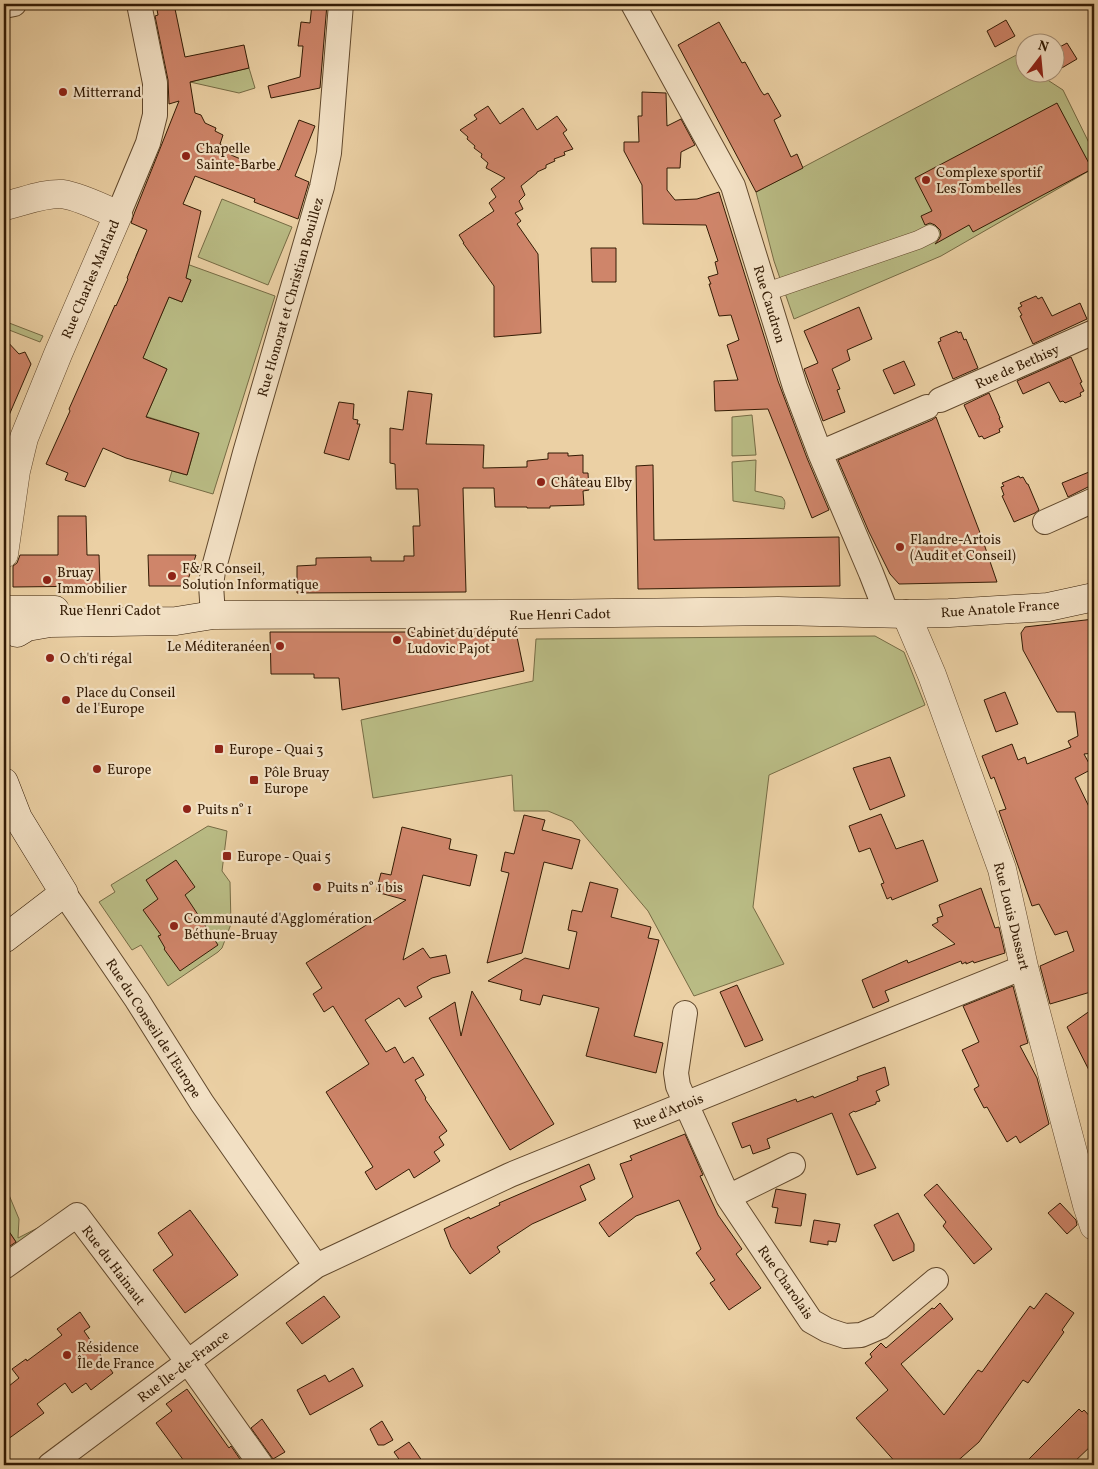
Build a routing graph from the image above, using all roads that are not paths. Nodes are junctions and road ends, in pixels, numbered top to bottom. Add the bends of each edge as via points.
1 (14, 4) edge
2 (139, 4) edge
3 (341, 4) edge
4 (633, 4) edge
5 (4, 6) edge
6 (4, 206) edge
7 (118, 215) junction
8 (930, 234) dead end
9 (766, 292) junction
10 (1094, 332) edge
11 (820, 453) junction
12 (1094, 500) edge
13 (1045, 522) dead end
14 (4, 554) edge
15 (1094, 597) edge
16 (897, 614) junction
17 (213, 615) junction
18 (8, 625) edge
19 (4, 782) edge
20 (64, 893) junction
21 (4, 939) edge
22 (1024, 967) junction
23 (685, 1013) dead end
24 (686, 1104) junction
25 (793, 1165) dead end
26 (728, 1197) junction
27 (1094, 1226) edge
28 (316, 1266) junction
29 (4, 1267) edge
30 (936, 1280) dead end
31 (188, 1362) junction
32 (50, 1465) edge
33 (261, 1465) edge

1 - 5 street
2 - 7 street, Rue Charles Marlard via 154,83 156,115
3 - 17 street, Rue Honorat et Christian Bouillez via 329,153 322,187 213,571
4 - 9 street, Rue Caudron via 732,186
6 - 7 main road via 64,194
7 - 14 main road, Rue Charles Marlard via 24,438
8 - 9 street
9 - 11 street, Rue Caudron via 795,387
10 - 11 street, Rue de Bethisy
11 - 16 street, Rue Caudron via 871,572
12 - 13 street
15 - 16 main road, Rue Anatole France via 1048,607
16 - 17 main road, Rue Henri Cadot via 778,611
16 - 22 main road, Rue Louis Dussart via 932,675 1002,869
17 - 18 main road, Rue Henri Cadot via 176,621
19 - 20 main road, Rue du Conseil de l'Europe via 22,824
20 - 21 main road
20 - 28 street, Rue du Conseil de l'Europe via 202,1103
22 - 24 street, Rue d'Artois
22 - 27 main road, Rue Louis Dussart
23 - 24 street, Rue Charolais via 676,1073
24 - 26 street, Rue Charolais
24 - 28 street, Rue d'Artois via 510,1176
25 - 26 street
26 - 30 street, Rue Charolais via 811,1321 827,1330 853,1336 880,1328
28 - 31 street, Rue Île-de-France
29 - 31 street, Rue du Hainaut via 77,1215
31 - 32 street, Rue Île-de-France
31 - 33 street

